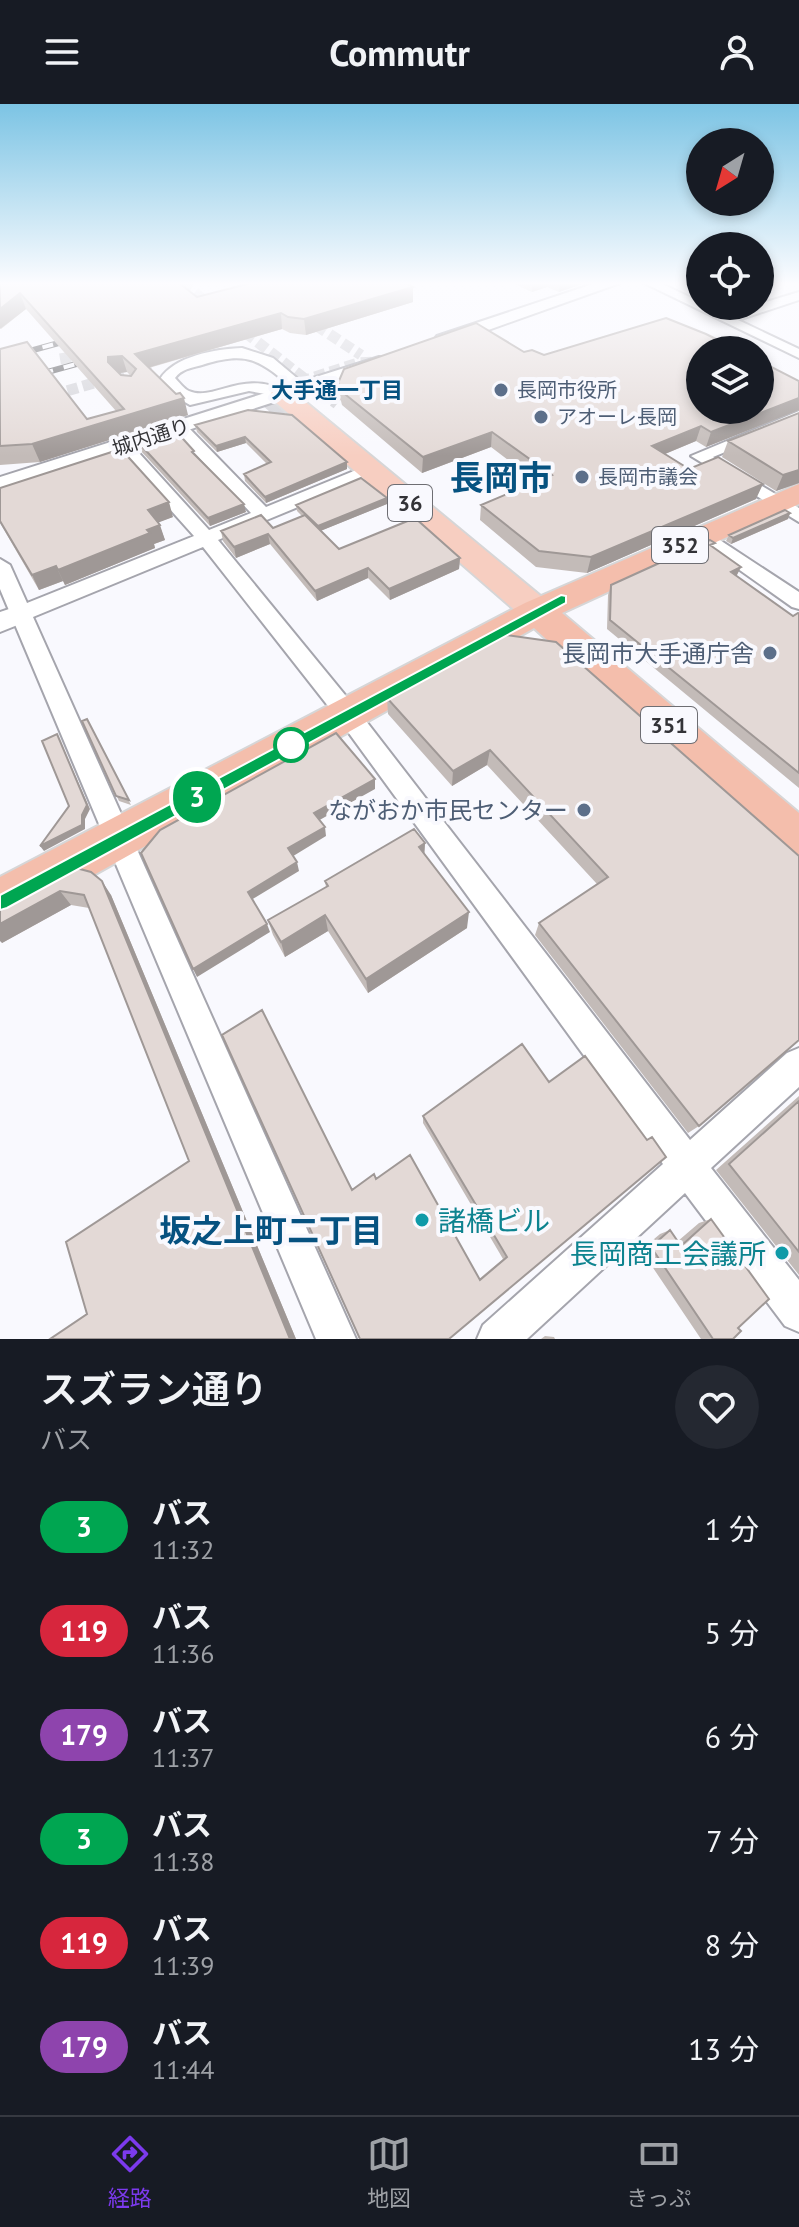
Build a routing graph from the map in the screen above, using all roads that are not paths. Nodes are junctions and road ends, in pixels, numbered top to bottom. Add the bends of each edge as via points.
1 (449, 341) edge
2 (771, 341) edge
3 (423, 347) edge
4 (799, 354) edge
5 (395, 357) edge
6 (292, 392) junction
7 (799, 416) edge
8 (180, 428) junction
9 (123, 446) junction
10 (372, 470) junction
11 (0, 484) edge
12 (791, 504) edge
13 (262, 513) junction
14 (703, 535) junction
15 (203, 537) junction
16 (0, 565) edge
17 (799, 602) edge
18 (549, 605) junction
19 (10, 618) edge
20 (349, 714) junction
21 (799, 806) edge
22 (119, 838) junction
23 (799, 841) edge
24 (0, 902) edge
25 (799, 1065) edge
26 (687, 1165) junction
27 (799, 1312) edge
28 (336, 1339) edge
29 (497, 1339) edge

1 - 3 street
2 - 4 street
5 - 6 street, 城内通り
6 - 6 street via 249,350 174,369 155,380 172,397 185,401 262,384
6 - 8 street, 城内通り
6 - 10 main road, 36
6 - 18 main road, 36 via 523,573
7 - 12 street via 700,456
8 - 9 street, 城内通り
8 - 13 street
9 - 11 street, 城内通り
9 - 15 street
10 - 13 street
10 - 18 main road, 36
12 - 14 highway, 352
13 - 15 street
14 - 17 street
14 - 18 highway, 352
15 - 19 street
15 - 20 street
16 - 19 street
18 - 20 highway
18 - 21 highway, 351
18 - 23 highway, 351
19 - 22 street
20 - 22 highway
20 - 26 street
22 - 24 highway
22 - 28 street
25 - 26 street
26 - 27 street
26 - 29 street

